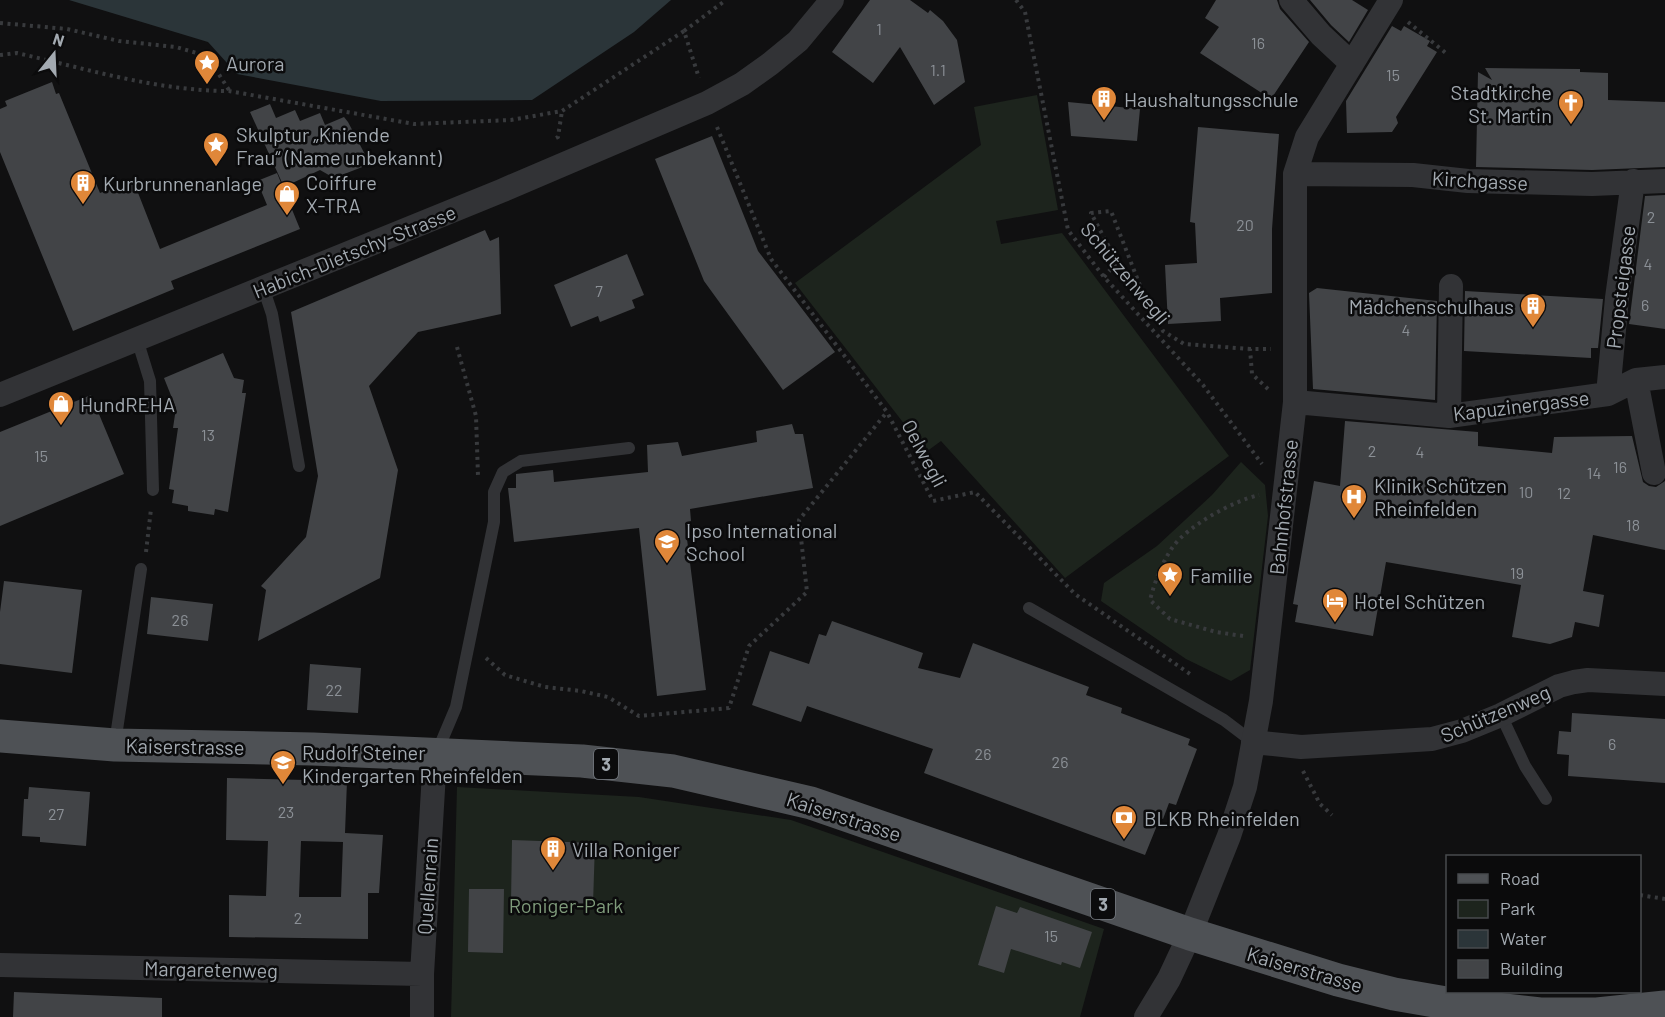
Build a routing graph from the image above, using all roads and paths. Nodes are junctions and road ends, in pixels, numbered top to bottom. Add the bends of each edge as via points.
1 (726, 0) edge
2 (832, 0) edge
3 (1016, 0) edge
4 (1292, 0) edge
5 (1396, 8) edge
6 (0, 23) edge
7 (684, 31) junction
8 (1448, 54) dead end
9 (0, 55) edge
10 (1352, 64) junction
11 (229, 91) junction
12 (707, 103) junction
13 (1295, 174) junction
14 (1633, 181) junction
15 (1665, 181) edge
16 (1104, 277) junction
17 (1451, 286) dead end
18 (263, 287) junction
19 (137, 339) junction
20 (457, 347) dead end
21 (1250, 349) dead end
22 (1665, 377) edge
23 (1636, 381) junction
24 (1608, 394) junction
25 (0, 395) edge
26 (1295, 402) junction
27 (887, 412) junction
28 (1449, 416) junction
29 (629, 447) dead end
30 (299, 466) dead end
31 (1654, 473) dead end
32 (153, 490) joint
33 (494, 492) junction
34 (1284, 494) junction
35 (141, 569) joint
36 (1029, 608) dead end
37 (1267, 639) junction
38 (468, 653) junction
39 (1193, 676) dead end
40 (1665, 684) edge
41 (1501, 715) junction
42 (0, 736) edge
43 (1253, 742) junction
44 (114, 744) junction
45 (1301, 747) junction
46 (435, 756) junction
47 (1546, 799) dead end
48 (1332, 815) dead end
49 (1641, 895) edge
50 (1665, 899) edge
51 (1190, 934) junction
52 (0, 964) edge
53 (422, 974) junction
54 (1665, 1007) edge
55 (1448, 1011) edge
56 (422, 1017) edge
57 (1146, 1017) edge

1 - 7 path
2 - 12 street, Habich-Dietschy-Strasse via 798,41 742,84
3 - 16 path, Schützenwegli via 1025,12 1068,230
4 - 10 street
5 - 8 path
5 - 10 street, Bahnhofstrasse
6 - 11 path via 67,28 207,56
7 - 11 path via 562,111 511,120 414,124
7 - 12 path, Oelwegli
9 - 11 path via 17,53 137,80 202,91
10 - 13 street, Bahnhofstrasse via 1307,137
12 - 18 street, Habich-Dietschy-Strasse
12 - 27 path, Oelwegli via 771,259
13 - 14 street, Kirchgasse via 1592,184
13 - 26 street, Bahnhofstrasse
14 - 15 street, Kirchgasse
14 - 24 street, Propsteigasse
16 - 21 path via 1117,262 1091,213 1111,211 1146,301 1163,331 1184,344
16 - 34 path, Schützenwegli via 1203,385
17 - 28 street
18 - 19 street, Habich-Dietschy-Strasse
18 - 30 lane via 272,314
19 - 25 street, Habich-Dietschy-Strasse
19 - 32 lane via 150,381
20 - 33 path via 476,416 479,483
22 - 23 street, Kapuzinergasse
23 - 24 street, Kapuzinergasse
23 - 31 street
24 - 28 street, Kapuzinergasse
26 - 28 street, Kapuzinergasse
26 - 34 street, Bahnhofstrasse
27 - 38 path via 799,520 807,592 749,646 729,708 639,716 608,697 545,687 506,675 483,655
27 - 39 path, Oelwegli via 933,501 975,492 1075,594
29 - 33 lane via 521,461 503,472
32 - 35 path via 146,559
33 - 38 lane via 494,522
34 - 37 street, Bahnhofstrasse
34 - 37 path via 1257,495 1198,524 1173,546 1150,600 1170,619 1216,632
35 - 44 lane
36 - 43 lane via 1224,720
37 - 43 street, Bahnhofstrasse
38 - 46 lane via 456,707
40 - 41 street, Schützenweg via 1574,682
41 - 45 street, Schützenweg via 1432,739
41 - 47 lane
42 - 44 main road, Kaiserstrasse / 3
43 - 45 street, Schützenweg
43 - 51 street, Bahnhofstrasse via 1245,787
44 - 46 main road, Kaiserstrasse / 3
45 - 48 path via 1301,769 1320,804
46 - 51 main road, Kaiserstrasse / 3 via 582,761 674,771 811,803
46 - 53 street, Quellenrain
49 - 50 path
51 - 55 main road, Kaiserstrasse / 3
51 - 57 street, Bahnhofstrasse
52 - 53 street, Margaretenweg
53 - 56 street, Quellenrain
54 - 55 main road, Kaiserstrasse / 3 via 1567,1015

